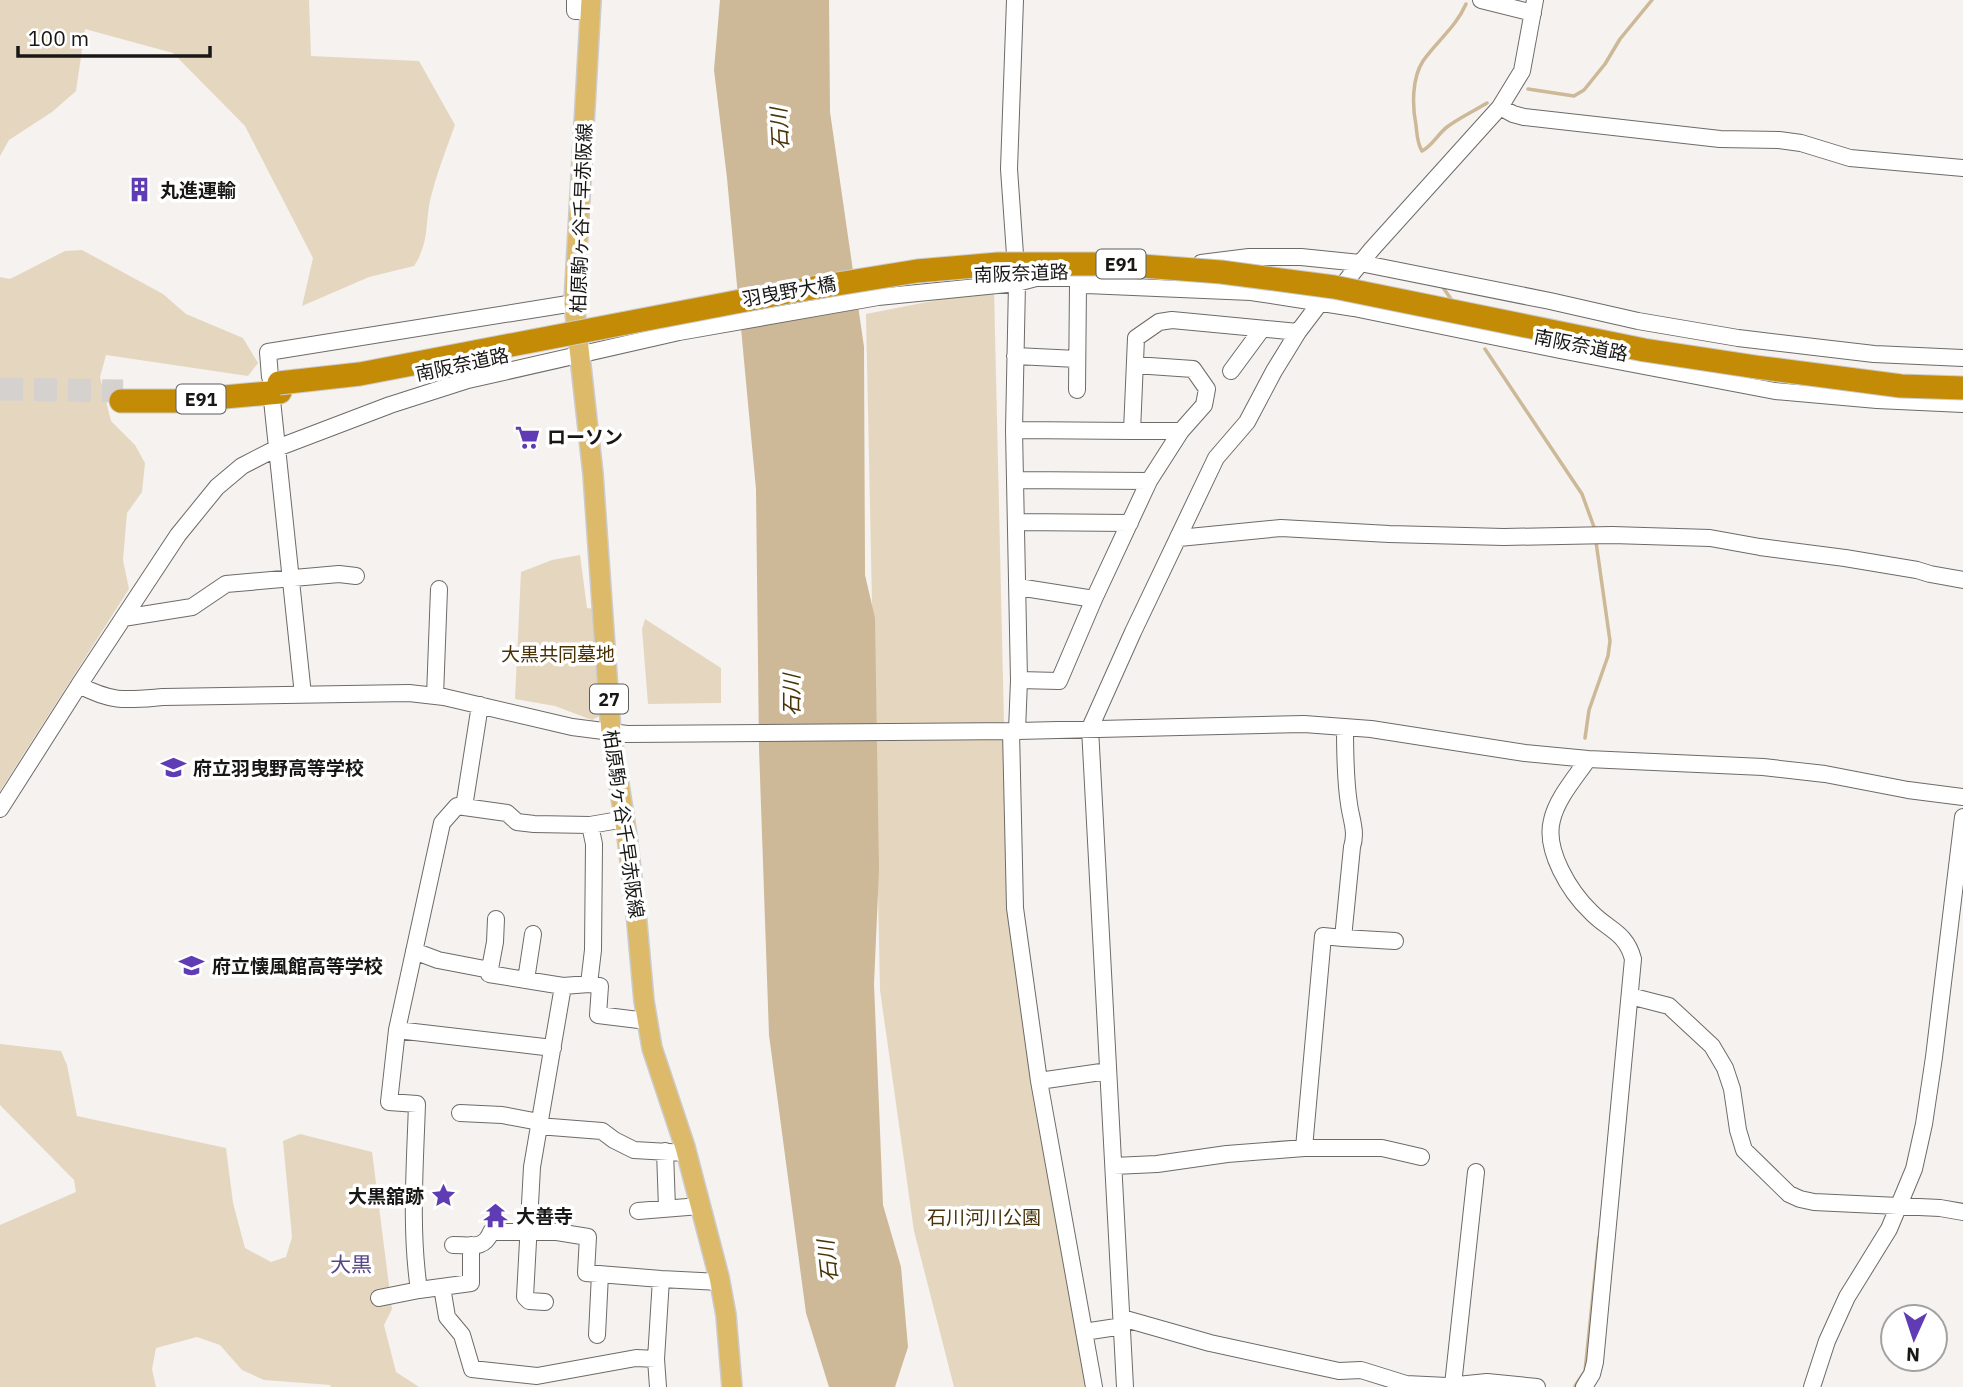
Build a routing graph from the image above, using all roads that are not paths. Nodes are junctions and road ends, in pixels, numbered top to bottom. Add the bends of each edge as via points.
1 (1015, 0) edge
2 (1481, 0) edge
3 (585, 4) edge
4 (1534, 6) edge
5 (1500, 107) junction
6 (1963, 169) edge
7 (1360, 263) junction
8 (1017, 282) junction
9 (1079, 285) junction
10 (574, 303) junction
11 (1320, 303) junction
12 (1262, 329) junction
13 (1298, 332) junction
14 (588, 352) junction
15 (1016, 356) junction
16 (1963, 358) edge
17 (1077, 359) junction
18 (1135, 365) junction
19 (1231, 371) dead end
20 (275, 388) junction
21 (1963, 388) edge
22 (1077, 390) dead end
23 (1963, 395) edge
24 (122, 396) tunnel mouth
25 (1963, 404) edge
26 (1014, 430) junction
27 (1132, 431) junction
28 (1181, 431) junction
29 (277, 447) junction
30 (1015, 480) junction
31 (1149, 481) junction
32 (1016, 522) junction
33 (1129, 523) junction
34 (1179, 538) junction
35 (356, 576) dead end
36 (291, 577) junction
37 (1963, 580) edge
38 (1018, 587) junction
39 (439, 589) dead end
40 (1094, 598) junction
41 (123, 618) junction
42 (1019, 680) junction
43 (79, 685) junction
44 (303, 695) junction
45 (435, 696) junction
46 (480, 705) junction
47 (1345, 727) junction
48 (1090, 728) junction
49 (1009, 731) junction
50 (619, 734) junction
51 (1588, 759) junction
52 (1963, 797) edge
53 (464, 807) junction
54 (0, 809) edge
55 (1963, 817) edge
56 (625, 819) junction
57 (590, 825) junction
58 (496, 919) dead end
59 (533, 934) dead end
60 (1343, 938) junction
61 (1395, 942) dead end
62 (415, 951) junction
63 (490, 970) junction
64 (526, 979) junction
65 (589, 984) junction
66 (563, 986) junction
67 (1630, 996) junction
68 (647, 1021) junction
69 (397, 1030) junction
70 (553, 1048) junction
71 (1108, 1070) junction
72 (1038, 1081) junction
73 (460, 1113) dead end
74 (539, 1124) junction
75 (1304, 1148) junction
76 (665, 1152) junction
77 (686, 1153) junction
78 (1421, 1157) dead end
79 (1114, 1166) junction
80 (1476, 1172) dead end
81 (700, 1206) junction
82 (1900, 1206) junction
83 (667, 1209) junction
84 (638, 1211) dead end
85 (1963, 1212) edge
86 (528, 1232) junction
87 (453, 1245) dead end
88 (471, 1245) junction
89 (600, 1274) junction
90 (661, 1279) junction
91 (720, 1282) junction
92 (442, 1287) junction
93 (419, 1290) junction
94 (379, 1298) dead end
95 (545, 1302) dead end
96 (1122, 1322) junction
97 (1084, 1332) junction
98 (597, 1335) dead end
99 (656, 1359) junction
100 (523, 1381) edge
101 (1453, 1385) edge
102 (658, 1387) edge
103 (732, 1387) edge
104 (1094, 1387) edge
105 (1125, 1387) edge
106 (1537, 1387) edge
107 (1584, 1387) edge
108 (1812, 1387) edge

1 - 8 street via 1009,169
2 - 4 street
3 - 10 main road, 柏原駒ヶ谷千早赤阪線 / 27
4 - 5 street via 1522,71
5 - 6 street via 1524,117 1720,139 1779,140 1850,158
5 - 7 street
7 - 8 street via 1249,257 1089,278
7 - 11 street
7 - 16 street via 1738,338 1874,354
8 - 9 street
8 - 14 street, 羽曳野大橋 via 878,297
8 - 15 street
9 - 11 street via 1251,292
9 - 17 street
10 - 14 main road, 柏原駒ヶ谷千早赤阪線 / 27
10 - 20 street via 268,352
11 - 13 street
11 - 25 street via 1775,391
12 - 13 street
12 - 18 street via 1159,322 1136,338
12 - 19 street
13 - 34 street via 1247,422 1216,458
14 - 29 street, 羽曳野大橋 via 468,380
14 - 50 main road, 柏原駒ヶ谷千早赤阪線 / 27 via 593,474
15 - 17 street
15 - 26 street
17 - 22 street
18 - 27 street
18 - 28 street via 1193,369 1207,389 1204,405
20 - 21 highway, 南阪奈道路 / E91, bridge via 788,292 917,271 998,264 1116,264 1221,272 1334,287 1756,368 1901,386
20 - 23 highway, 南阪奈道路 / E91 via 364,385 792,300 921,279 1011,271 1219,279 1332,296 1755,379 1900,394
20 - 24 highway, 南阪奈道路 / E91 via 180,401
20 - 29 street
26 - 27 street
26 - 30 street
27 - 28 street
28 - 31 street
29 - 36 street
29 - 41 street, 羽曳野大橋 via 218,486 178,534
30 - 31 street
30 - 32 street
31 - 33 street
32 - 33 street
32 - 38 street
33 - 40 street
34 - 37 street via 1281,528 1504,537 1710,538
34 - 48 street
35 - 36 street
36 - 41 street via 226,584 192,607
36 - 44 street
38 - 40 street
38 - 42 street
39 - 45 street
40 - 42 street via 1059,681
41 - 43 street, 羽曳野大橋
42 - 49 street
43 - 44 street via 111,699
43 - 54 street, 羽曳野大橋
44 - 45 street
45 - 46 street
46 - 50 street
46 - 53 street
47 - 48 street via 1304,723
47 - 51 street
47 - 60 street via 1346,779 1355,838
48 - 49 street
48 - 71 street
49 - 50 street
49 - 72 street via 1015,908
50 - 56 main road, 柏原駒ヶ谷千早赤阪線 / 27
51 - 52 street via 1763,767
51 - 67 street via 1561,800 1552,820 1551,838 1573,891 1630,948
53 - 57 street via 507,813 517,822
53 - 62 street via 457,806 442,823
55 - 82 street via 1924,1124
56 - 57 street
56 - 68 main road, 柏原駒ヶ谷千早赤阪線 / 27
57 - 65 street via 594,844
58 - 63 street
59 - 64 street
60 - 61 street
60 - 75 street via 1323,936
62 - 63 street
62 - 69 street
63 - 64 street via 489,974 505,978
64 - 66 street
65 - 66 street
65 - 68 street via 600,986 598,1015
66 - 70 street
67 - 82 street via 1669,1006 1712,1045 1732,1089 1744,1150 1789,1194 1814,1202
67 - 107 street via 1595,1362
68 - 77 main road, 柏原駒ヶ谷千早赤阪線 / 27
69 - 70 street
69 - 93 street via 389,1102 416,1104 414,1224
70 - 74 street
71 - 72 street
71 - 79 street
72 - 97 street
73 - 74 street via 502,1115
74 - 76 street via 602,1131 634,1150
74 - 86 street
75 - 78 street via 1382,1148
75 - 79 street
76 - 77 street
76 - 83 street
77 - 81 main road, 柏原駒ヶ谷千早赤阪線 / 27
79 - 96 street
80 - 101 street
81 - 83 street
81 - 91 main road, 柏原駒ヶ谷千早赤阪線 / 27
82 - 85 street
82 - 108 street via 1847,1297
83 - 84 street
86 - 88 street via 491,1232 481,1245
86 - 89 street via 589,1237 586,1273
86 - 95 street via 525,1297
87 - 88 street
88 - 92 street via 471,1283
89 - 90 street
89 - 98 street
90 - 91 street
90 - 99 street
91 - 103 main road, 柏原駒ヶ谷千早赤阪線 / 27
92 - 93 street
92 - 100 street via 447,1317 462,1335 472,1369
93 - 94 street
96 - 97 street
96 - 101 street via 1339,1371 1361,1370 1406,1384
96 - 105 street
97 - 104 street
99 - 100 street
99 - 102 street
101 - 106 street via 1487,1382

